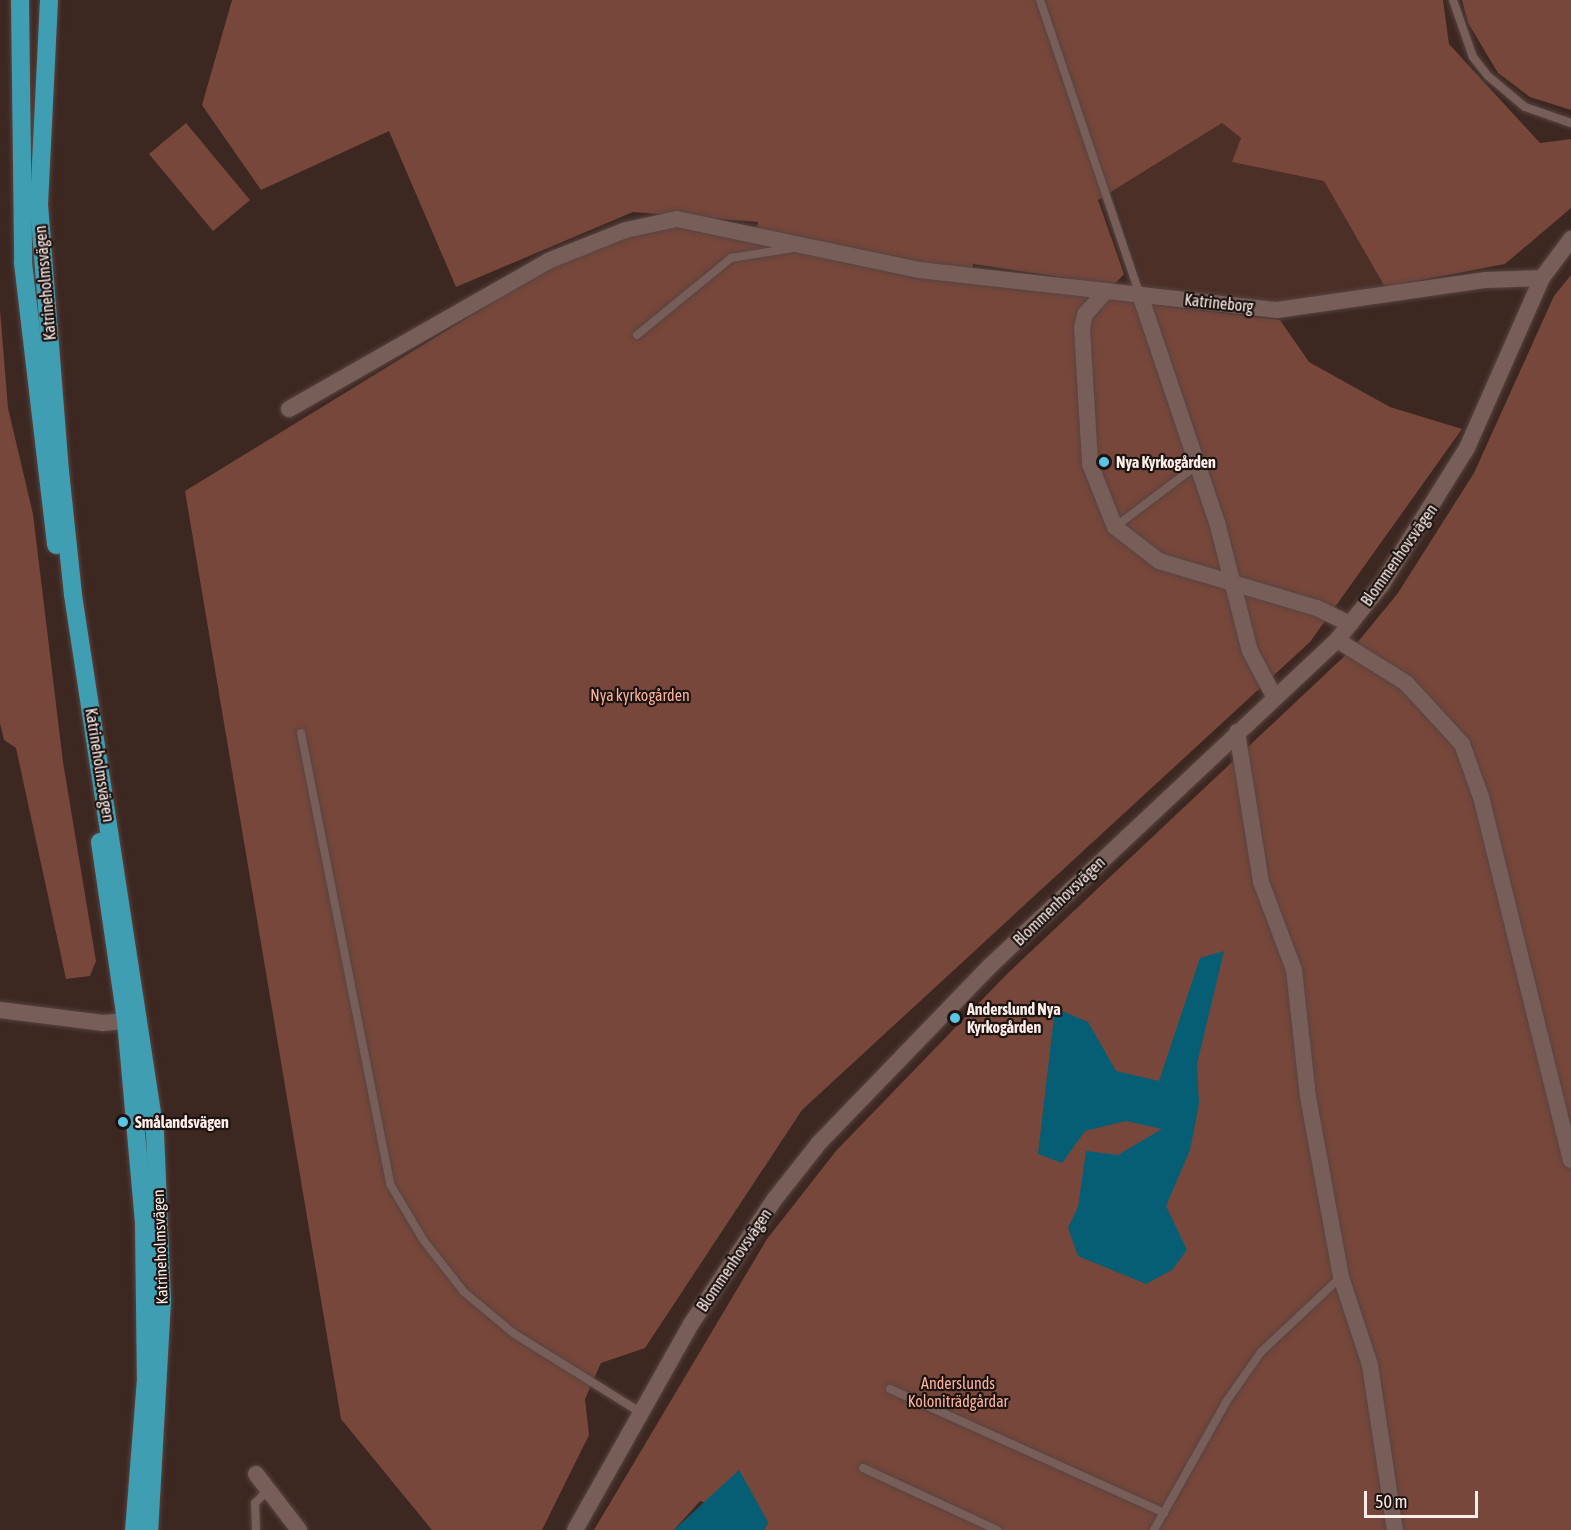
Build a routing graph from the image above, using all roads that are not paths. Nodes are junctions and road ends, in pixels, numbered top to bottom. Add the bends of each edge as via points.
1 (20, 0) edge
2 (49, 0) edge
3 (1040, 0) edge
4 (1453, 0) edge
5 (1571, 123) edge
6 (1571, 238) edge
7 (811, 245) junction
8 (1542, 278) junction
9 (1106, 291) junction
10 (1140, 295) junction
11 (637, 335) dead end
12 (289, 409) dead end
13 (1198, 464) junction
14 (1115, 527) junction
15 (1236, 588) junction
16 (1350, 624) junction
17 (1337, 640) junction
18 (1275, 698) junction
19 (1237, 732) junction
20 (301, 733) dead end
21 (0, 1010) edge
22 (134, 1020) junction
23 (1571, 1160) edge
24 (1341, 1276) junction
25 (890, 1389) dead end
26 (640, 1412) junction
27 (863, 1468) dead end
28 (256, 1474) dead end
29 (268, 1490) junction
30 (1164, 1513) junction
31 (252, 1529) edge
32 (134, 1530) edge
33 (149, 1530) edge
34 (299, 1530) edge
35 (575, 1530) edge
36 (998, 1530) edge
37 (1154, 1530) edge
38 (1395, 1530) edge

1 - 22 main road, Katrineholmsvägen via 23,263 46,475
2 - 22 main road, Katrineholmsvägen via 39,205 60,471 73,594
3 - 10 lane
4 - 5 lane via 1463,37 1488,76 1525,107
6 - 8 street, Blommenhovsvägen
7 - 9 street, Katrineborg via 919,270
7 - 11 lane via 731,258
7 - 12 street, Katrineborg via 698,221 626,230 548,261
8 - 10 street, Katrineborg via 1486,280 1297,308
8 - 16 street, Blommenhovsvägen via 1467,448 1426,519
9 - 10 street, Katrineborg
9 - 14 street via 1085,314 1082,328 1094,479
10 - 13 street
13 - 14 lane
13 - 15 street
14 - 15 street via 1159,561
15 - 16 street via 1317,608
15 - 18 street via 1250,651
16 - 17 street, Blommenhovsvägen
17 - 18 street, Blommenhovsvägen
17 - 23 street via 1406,683 1462,744 1481,797
18 - 19 street, Blommenhovsvägen
19 - 24 street via 1261,882 1294,969 1308,1096
19 - 26 street, Blommenhovsvägen via 991,965 819,1143 745,1240
20 - 26 lane via 390,1184 424,1241 464,1292 513,1333
21 - 22 street
22 - 32 main road, Katrineholmsvägen via 146,1302
22 - 33 main road, Katrineholmsvägen via 155,1133 162,1301
24 - 30 lane via 1261,1352 1226,1402
24 - 38 street via 1370,1365
25 - 30 lane
26 - 35 street, Blommenhovsvägen
27 - 36 lane
28 - 29 street
29 - 31 lane via 255,1503
29 - 34 street
30 - 37 lane

